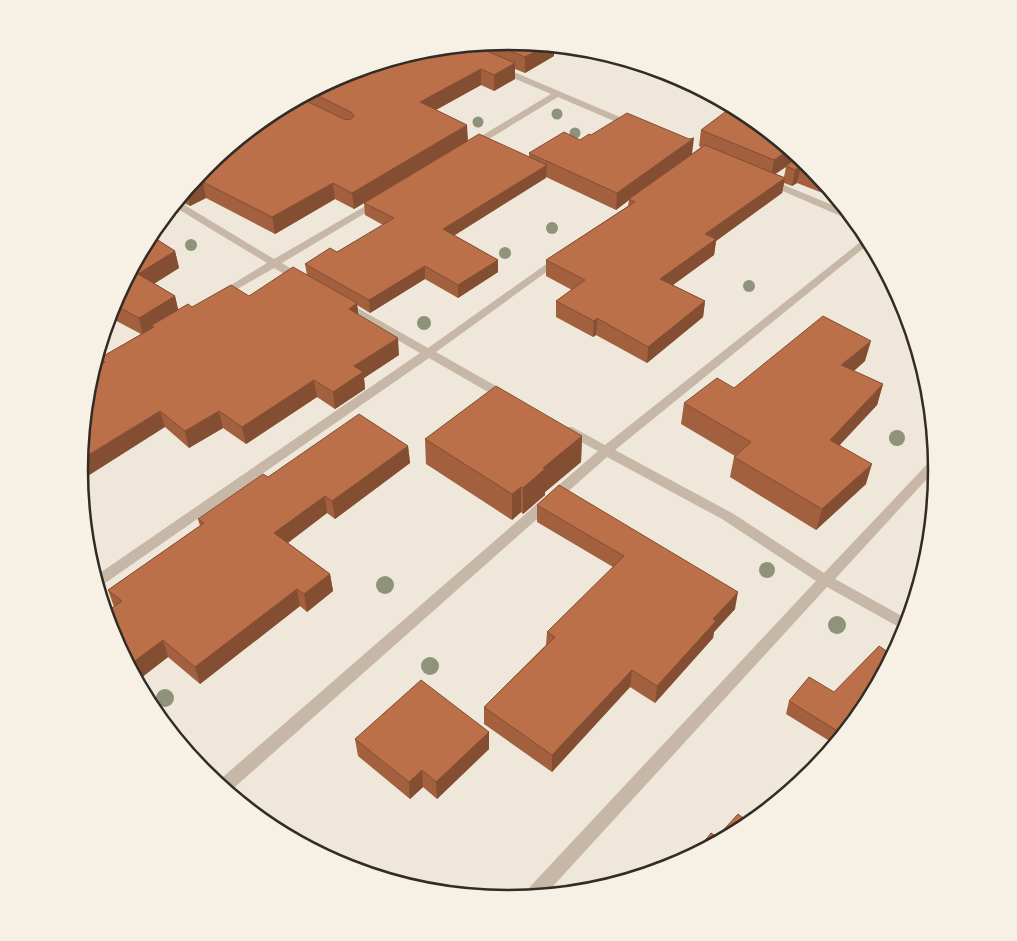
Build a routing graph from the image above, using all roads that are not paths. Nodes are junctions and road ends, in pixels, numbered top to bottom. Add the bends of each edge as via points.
1 (494, 67) edge
2 (558, 94) junction
3 (638, 128) edge
4 (466, 149) edge
5 (754, 176) edge
6 (390, 194) edge
7 (181, 207) edge
8 (838, 210) edge
9 (863, 244) edge
10 (573, 248) edge
11 (273, 264) junction
12 (308, 284) edge
13 (333, 299) edge
14 (207, 304) edge
15 (428, 353) junction
16 (515, 402) edge
17 (557, 424) edge
18 (607, 450) junction
19 (929, 470) edge
20 (102, 579) edge
21 (825, 580) junction
22 (901, 622) edge
23 (227, 783) edge
24 (539, 890) edge

1 - 2 street
2 - 3 street
2 - 4 street
5 - 8 street via 776,180
6 - 11 street
7 - 11 street
9 - 18 street
10 - 15 street
11 - 12 street
11 - 14 street
13 - 15 street
15 - 16 street
15 - 20 street
17 - 18 street
18 - 21 street via 727,516
18 - 23 street
19 - 21 street
21 - 22 street
21 - 24 street

